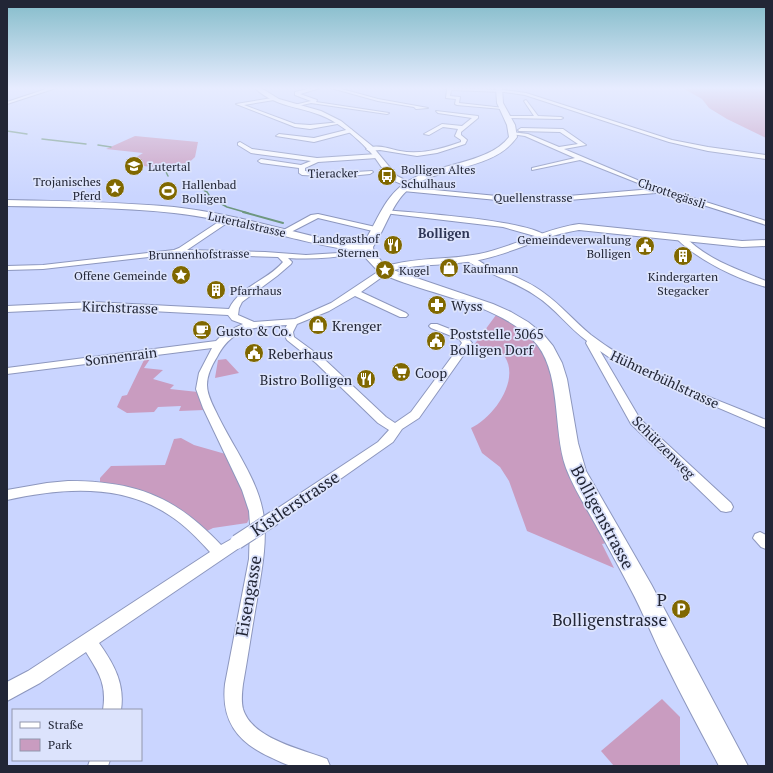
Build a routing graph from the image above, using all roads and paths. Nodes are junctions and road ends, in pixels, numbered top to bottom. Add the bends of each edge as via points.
1 (290, 124) edge
2 (336, 124) edge
3 (342, 124) edge
4 (468, 124) edge
5 (510, 124) edge
6 (619, 124) edge
7 (463, 128) junction
8 (350, 131) junction
9 (513, 131) junction
10 (427, 134) dead end
11 (279, 136) dead end
12 (240, 144) dead end
13 (559, 148) junction
14 (370, 149) junction
15 (377, 156) junction
16 (766, 157) edge
17 (581, 158) junction
18 (317, 160) junction
19 (261, 161) dead end
20 (302, 167) junction
21 (534, 169) dead end
22 (370, 172) dead end
23 (406, 187) junction
24 (663, 190) junction
25 (7, 203) edge
26 (386, 212) junction
27 (229, 219) junction
28 (766, 223) edge
29 (377, 230) junction
30 (284, 232) junction
31 (542, 236) junction
32 (680, 237) junction
33 (766, 243) edge
34 (367, 249) junction
35 (175, 252) junction
36 (282, 256) junction
37 (306, 257) junction
38 (470, 259) junction
39 (7, 268) edge
40 (386, 270) junction
41 (279, 273) junction
42 (766, 284) edge
43 (355, 293) junction
44 (7, 309) edge
45 (234, 315) junction
46 (403, 316) dead end
47 (293, 322) junction
48 (253, 325) junction
49 (434, 326) dead end
50 (232, 334) junction
51 (588, 337) junction
52 (219, 344) junction
53 (7, 371) edge
54 (766, 424) edge
55 (395, 428) junction
56 (7, 495) edge
57 (726, 507) dead end
58 (220, 553) junction
59 (88, 640) junction
60 (7, 692) edge
61 (112, 709) edge
62 (320, 766) edge
63 (734, 766) edge

1 - 2 street via 316,128
3 - 8 street
4 - 7 street
5 - 9 main road
6 - 16 street via 678,143
7 - 10 street via 442,125
7 - 14 street via 458,136 464,140 463,143 450,148 412,154 384,148
8 - 11 street via 314,140
8 - 14 street
9 - 13 street, Chrottegässli
9 - 13 street via 561,130 583,145
9 - 23 main road via 513,138 509,143 495,152 427,176
12 - 18 street, Tieracker via 251,151
13 - 17 street, Chrottegässli
14 - 15 street
15 - 18 street, Tieracker
15 - 23 street
17 - 21 street
17 - 24 street, Chrottegässli
18 - 20 street, Tieracker
19 - 20 street, Tieracker
20 - 22 street, Tieracker via 302,173 306,174
23 - 24 street, Quellenstrasse via 497,198 544,200
23 - 26 main road
24 - 28 street, Chrottegässli
25 - 27 street, Lutertalstrasse via 141,206
26 - 29 main road
26 - 31 street via 503,225
27 - 30 street, Lutertalstrasse
27 - 35 street
29 - 30 street via 318,216
29 - 34 main road
30 - 34 street, Lutertalstrasse via 346,247
31 - 32 street via 585,227
31 - 38 street
32 - 33 street via 748,244
32 - 42 street via 687,245 722,266
34 - 37 street, Brunnenhofstrasse
34 - 40 main road, Bolligenstrasse via 371,257
35 - 36 street, Brunnenhofstrasse
35 - 39 street, Brunnenhofstrasse via 50,266
36 - 37 street, Brunnenhofstrasse
36 - 41 street via 288,262
37 - 41 street
38 - 40 street via 419,261
38 - 51 street, Hühnerbühlstrasse via 540,294
40 - 43 street, Kirchstrasse
40 - 63 main road, Bolligenstrasse via 411,282 507,316 528,328 545,345 553,358 559,379 571,452 579,476
41 - 45 street via 240,298
43 - 46 street
43 - 47 street, Kirchstrasse via 325,310
44 - 45 street, Kirchstrasse via 94,305
45 - 48 street, Kirchstrasse
45 - 50 street
47 - 48 street, Kirchstrasse
47 - 55 street via 288,332 290,338 320,361 382,420
48 - 50 street, Kirchstrasse
49 - 55 street, Kistlerstrasse via 462,337 467,341 466,345 415,415
50 - 52 street
51 - 54 street, Hühnerbühlstrasse via 617,358
51 - 57 street, Schützenweg via 635,421
52 - 53 street, Sonnenrain
52 - 62 street, Eisengasse via 205,370 201,384 207,405 241,472 254,505 257,540 254,573 234,684 234,708 239,720 251,735 304,762
55 - 58 street, Kistlerstrasse, bridge via 382,445
56 - 58 street via 42,488 91,486 132,492 154,500 178,514
58 - 59 street, Kistlerstrasse
59 - 60 street, Kistlerstrasse
59 - 61 street via 113,682

